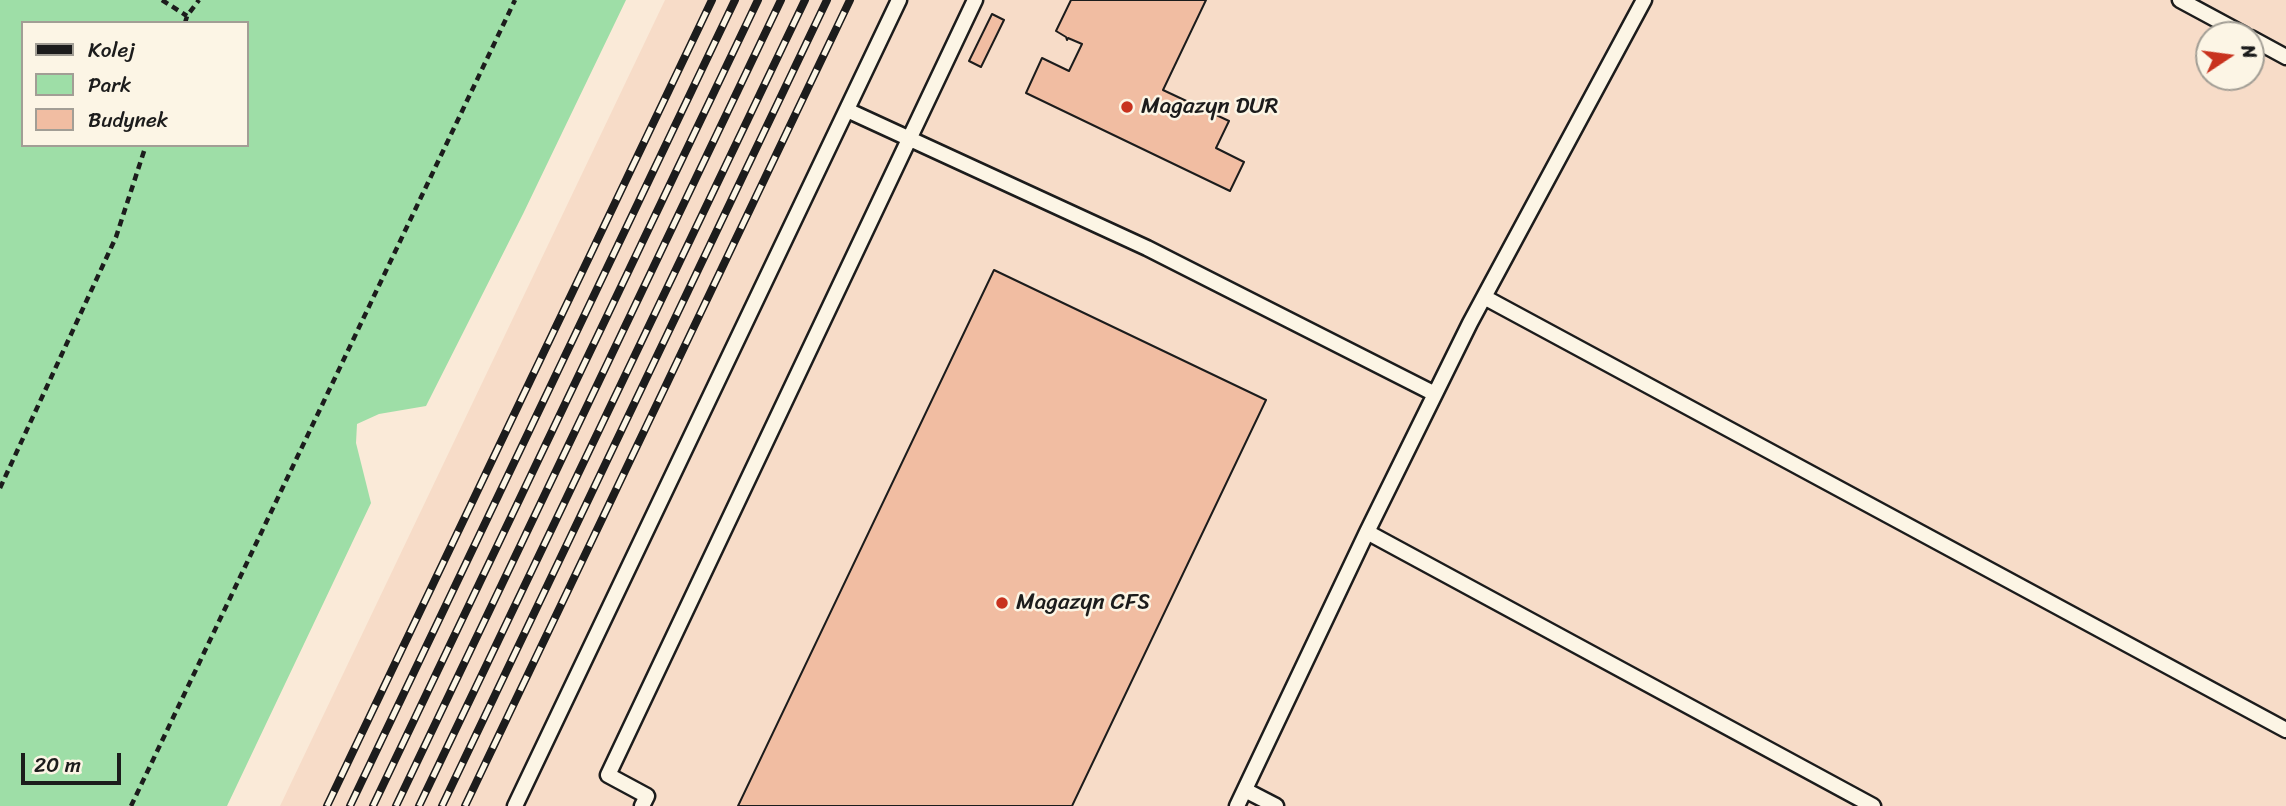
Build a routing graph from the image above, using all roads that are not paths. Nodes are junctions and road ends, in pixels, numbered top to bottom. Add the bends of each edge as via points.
1 (899, 0) edge
2 (975, 0) edge
3 (1644, 0) edge
4 (2180, 0) edge
5 (2219, 21) edge
6 (2265, 46) edge
7 (2286, 57) edge
8 (847, 110) junction
9 (909, 139) junction
10 (1484, 296) junction
11 (1435, 394) junction
12 (1367, 532) junction
13 (2286, 730) edge
14 (1245, 790) junction
15 (515, 806) edge
16 (642, 806) edge
17 (1237, 806) edge
18 (1276, 806) edge
19 (1874, 806) edge

1 - 8 lane
2 - 9 lane
3 - 10 lane
4 - 5 lane
6 - 7 lane
8 - 9 lane
8 - 15 lane
9 - 11 lane via 1147,248
9 - 16 lane via 608,775 647,796
10 - 11 lane
10 - 13 lane
11 - 12 lane
12 - 14 lane
12 - 19 lane
14 - 17 lane
14 - 18 lane

